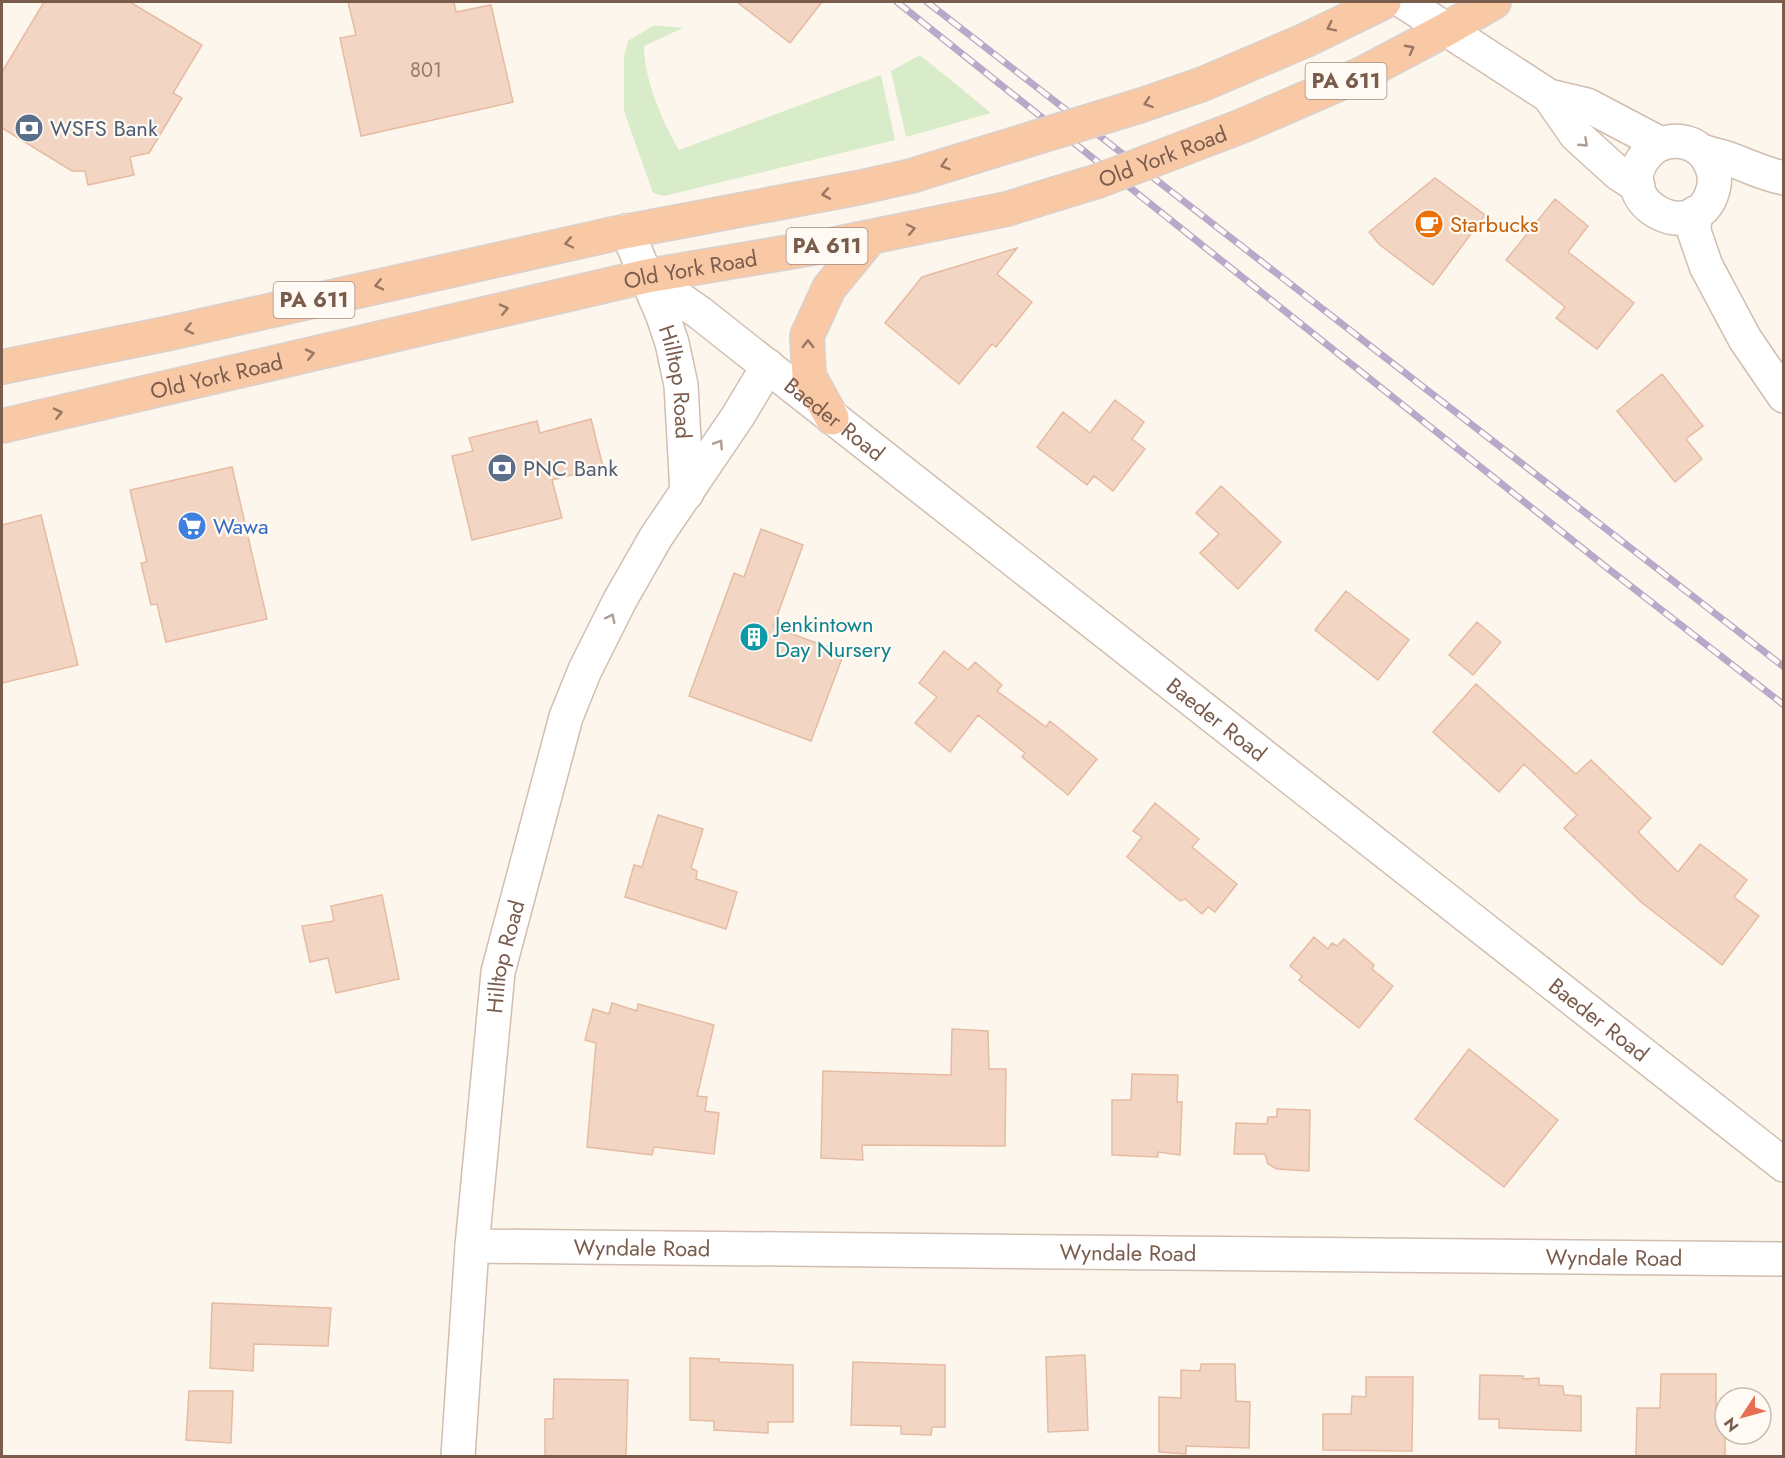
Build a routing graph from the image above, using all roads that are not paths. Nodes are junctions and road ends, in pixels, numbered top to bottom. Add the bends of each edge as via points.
1 (1383, 2) edge
2 (1404, 2) edge
3 (1494, 2) edge
4 (1445, 30) junction
5 (1549, 96) junction
6 (1661, 144) junction
7 (1703, 152) junction
8 (1779, 177) edge
9 (1638, 186) junction
10 (1703, 204) junction
11 (1659, 214) junction
12 (627, 231) junction
13 (871, 237) junction
14 (647, 276) junction
15 (1719, 294) junction
16 (768, 366) junction
17 (2, 367) edge
18 (1784, 396) edge
19 (832, 418) junction
20 (2, 426) edge
21 (687, 493) junction
22 (1784, 1165) edge
23 (472, 1246) junction
24 (1784, 1259) edge
25 (458, 1456) edge

1 -> 12 highway, PA 611, bridge via 1203,84 911,176
2 - 4 street
3 - 4 highway, Old York Road / PA 611
4 - 5 street
13 -> 4 highway, Old York Road / PA 611, bridge via 1007,209 1098,181 1364,74
5 - 6 street via 1587,105
5 -> 9 street via 1575,135
6 - 7 street via 1684,142
6 - 9 street via 1641,162
7 - 8 street
7 - 10 street via 1715,181
8 - 10 street via 1755,177
9 - 11 street via 1647,205
10 - 11 street via 1683,218
10 - 15 street via 1694,231
11 - 15 street via 1669,233
12 - 14 street, Hilltop Road
12 -> 17 highway, PA 611
13 - 14 highway, Old York Road / PA 611
19 -> 13 highway via 809,376 807,336 830,288
14 - 16 street, Baeder Road
20 -> 14 highway, Old York Road / PA 611
14 - 21 street, Hilltop Road via 672,343 681,385
15 - 18 street
16 - 19 street, Baeder Road
21 -> 16 street, Hilltop Road
19 - 22 street, Baeder Road
23 -> 21 street, Hilltop Road via 498,972 566,717 585,670 631,582
23 - 24 street, Wyndale Road
23 - 25 street, Hilltop Road

